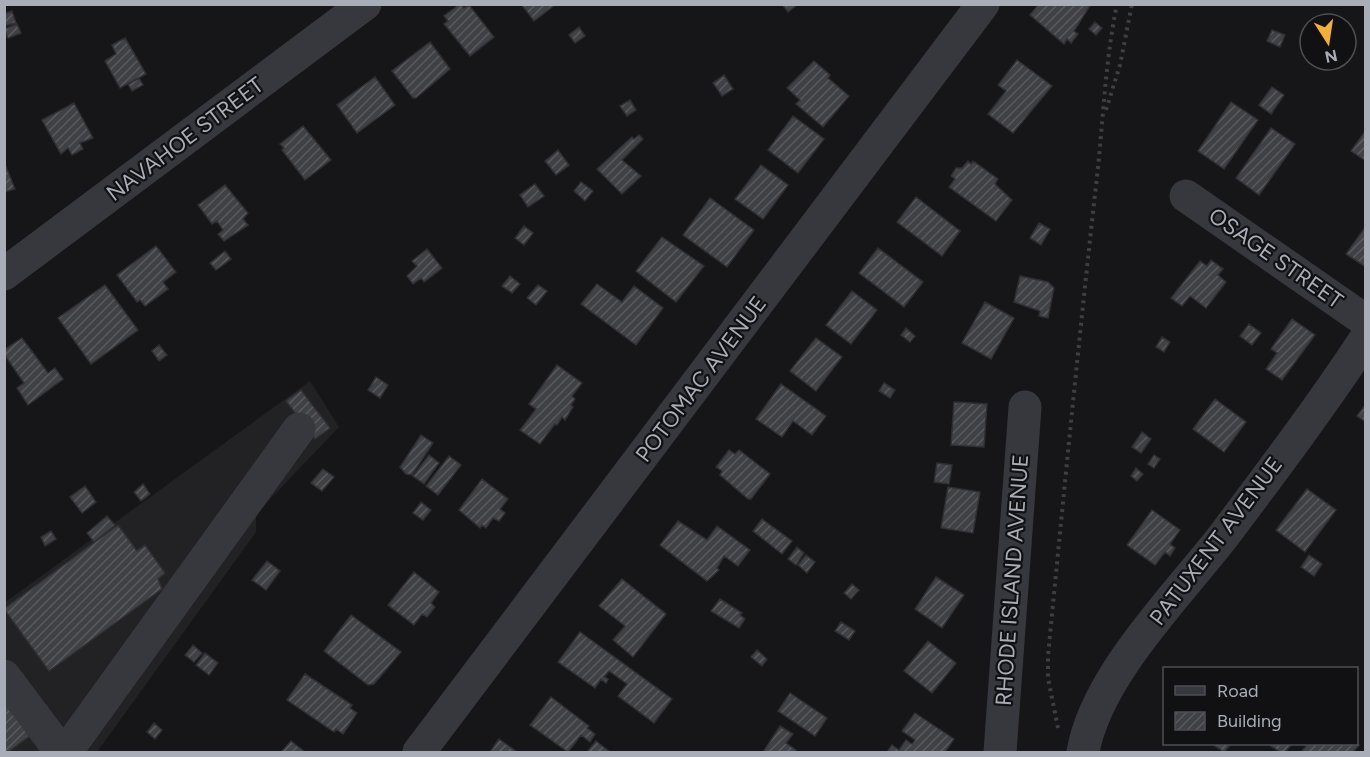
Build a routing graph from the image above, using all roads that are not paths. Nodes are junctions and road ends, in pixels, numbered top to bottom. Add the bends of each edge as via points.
1 (365, 4) edge
2 (983, 4) edge
3 (325, 20) edge
4 (1186, 196) dead end
5 (4, 274) edge
6 (1365, 321) edge
7 (1365, 338) edge
8 (1025, 407) dead end
9 (299, 429) dead end
10 (4, 676) edge
11 (1071, 745) edge
12 (61, 753) edge
13 (66, 753) edge
14 (419, 753) edge
15 (1000, 753) edge

1 - 3 street, NAVAHOE STREET
2 - 14 street, POTOMAC AVENUE
3 - 5 street, NAVAHOE STREET
4 - 6 street, OSAGE STREET
7 - 11 street, PATUXENT AVENUE via 1225,533 1113,677 1087,731
8 - 15 street, RHODE ISLAND AVENUE
9 - 13 street
10 - 12 street

